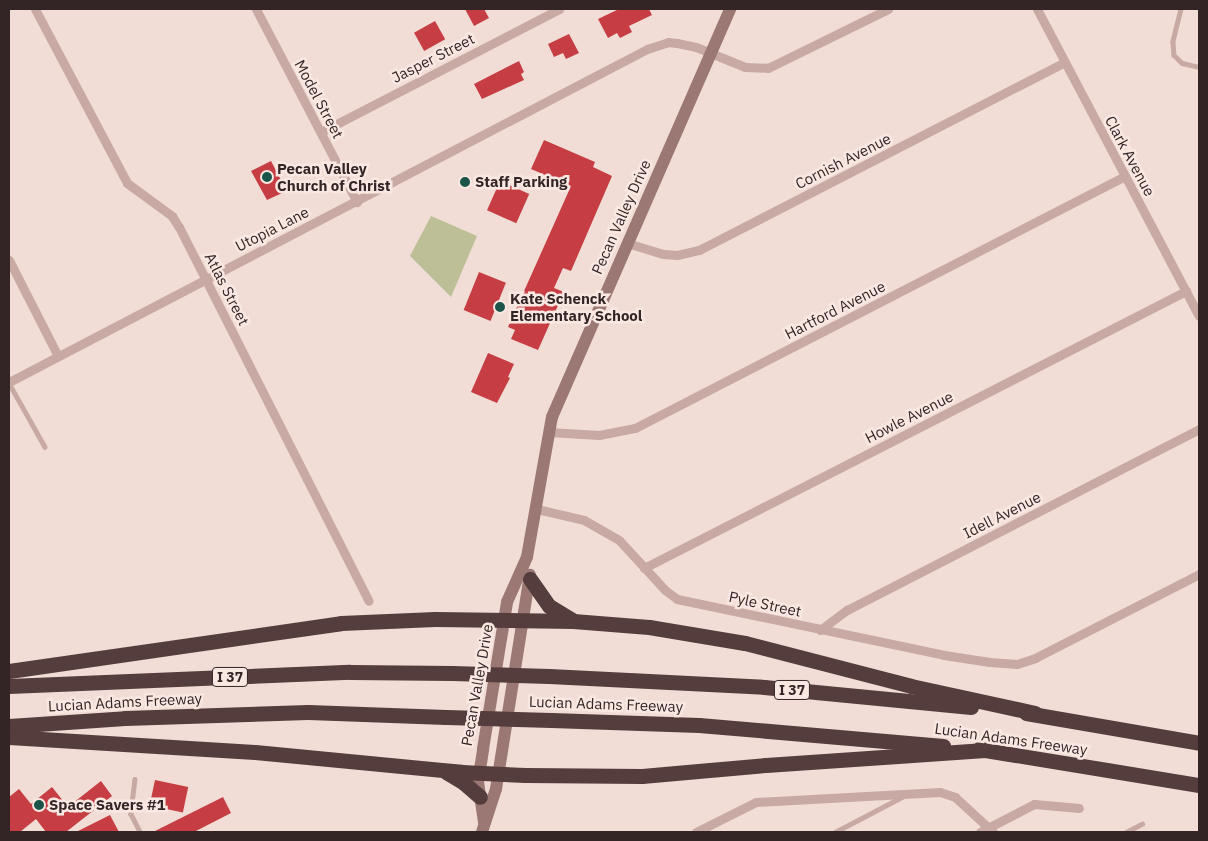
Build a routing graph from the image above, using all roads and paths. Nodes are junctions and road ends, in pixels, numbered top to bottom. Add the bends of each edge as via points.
1 (35, 9) edge
2 (268, 9) edge
3 (559, 9) edge
4 (730, 9) edge
5 (888, 9) edge
6 (1036, 9) edge
7 (1181, 9) edge
8 (257, 11) edge
9 (711, 54) junction
10 (1065, 62) junction
11 (1199, 67) edge
12 (320, 132) junction
13 (1125, 176) junction
14 (357, 202) junction
15 (627, 244) junction
16 (9, 260) edge
17 (206, 278) junction
18 (1186, 291) junction
19 (1199, 316) edge
20 (58, 356) junction
21 (9, 382) edge
22 (1199, 429) edge
23 (549, 432) junction
24 (45, 447) dead end
25 (537, 509) junction
26 (527, 557) junction
27 (644, 568) junction
28 (1199, 574) edge
29 (530, 579) junction
30 (369, 601) dead end
31 (504, 620) junction
32 (524, 620) junction
33 (573, 620) junction
34 (820, 630) junction
35 (9, 671) edge
36 (9, 686) edge
37 (1035, 714) junction
38 (9, 726) edge
39 (9, 737) edge
40 (1199, 743) edge
41 (988, 750) junction
42 (440, 769) junction
43 (479, 773) junction
44 (498, 774) junction
45 (136, 779) dead end
46 (1199, 786) edge
47 (908, 793) junction
48 (480, 797) junction
49 (1078, 808) dead end
50 (1142, 824) dead end
51 (483, 827) edge
52 (987, 831) edge
53 (140, 832) edge
54 (696, 832) edge
55 (835, 832) edge
56 (1126, 832) edge

1 - 17 street, Atlas Street via 122,175 137,191 172,216
2 - 8 street
3 - 12 street, Jasper Street
4 - 9 main road, Pecan Valley Drive
5 - 9 street, Utopia Lane via 768,68 745,67
6 - 10 street, Clark Avenue
7 - 11 lane via 1174,55 1182,63
8 - 12 street, Model Street
9 - 14 street, Utopia Lane via 696,47 668,42 647,49
9 - 15 main road, Pecan Valley Drive
10 - 13 street, Clark Avenue
10 - 15 street, Cornish Avenue via 699,250 663,254
12 - 14 street, Model Street
13 - 18 street, Clark Avenue
13 - 23 street, Hartford Avenue via 640,425 623,432 599,435
14 - 17 street, Utopia Lane
15 - 23 main road, Pecan Valley Drive via 558,400
16 - 20 street
17 - 20 street, Utopia Lane
17 - 30 street, Atlas Street
18 - 19 street, Clark Avenue
18 - 27 street, Howle Avenue
20 - 21 street, Utopia Lane
21 - 24 lane
22 - 34 street, Idell Avenue via 847,610
23 - 25 main road, Pecan Valley Drive
25 - 26 main road, Pecan Valley Drive
25 - 27 street, Pyle Street via 571,516 600,528 619,540
26 - 29 main road, Pecan Valley Drive
26 - 31 main road, Pecan Valley Drive via 507,602
27 - 34 street, Pyle Street via 677,599
28 - 34 street, Pyle Street via 1035,658 1017,664 944,655
29 - 32 main road, Pecan Valley Drive
29 - 33 highway via 549,606
31 - 32 highway
31 - 35 highway via 341,623
31 - 43 main road, Pecan Valley Drive
32 - 33 highway
32 - 44 main road, Pecan Valley Drive
33 - 37 highway via 667,629 745,643
36 - 37 highway, Lucian Adams Freeway / I 37, bridge via 350,672 549,676 764,687
37 - 40 highway, Lucian Adams Freeway / I 37
38 - 41 highway, Lucian Adams Freeway, bridge via 125,718 308,712 766,730
39 - 42 highway via 245,751
41 - 44 highway via 642,776
41 - 46 highway, Lucian Adams Freeway
42 - 43 highway
42 - 48 highway
43 - 44 highway
43 - 48 main road, Pecan Valley Drive
44 - 51 main road, Pecan Valley Drive
45 - 53 lane via 130,814
47 - 52 street via 948,792
47 - 54 street via 756,802
47 - 55 lane
48 - 51 main road, Pecan Valley Drive
49 - 52 street via 1034,804
50 - 56 lane

